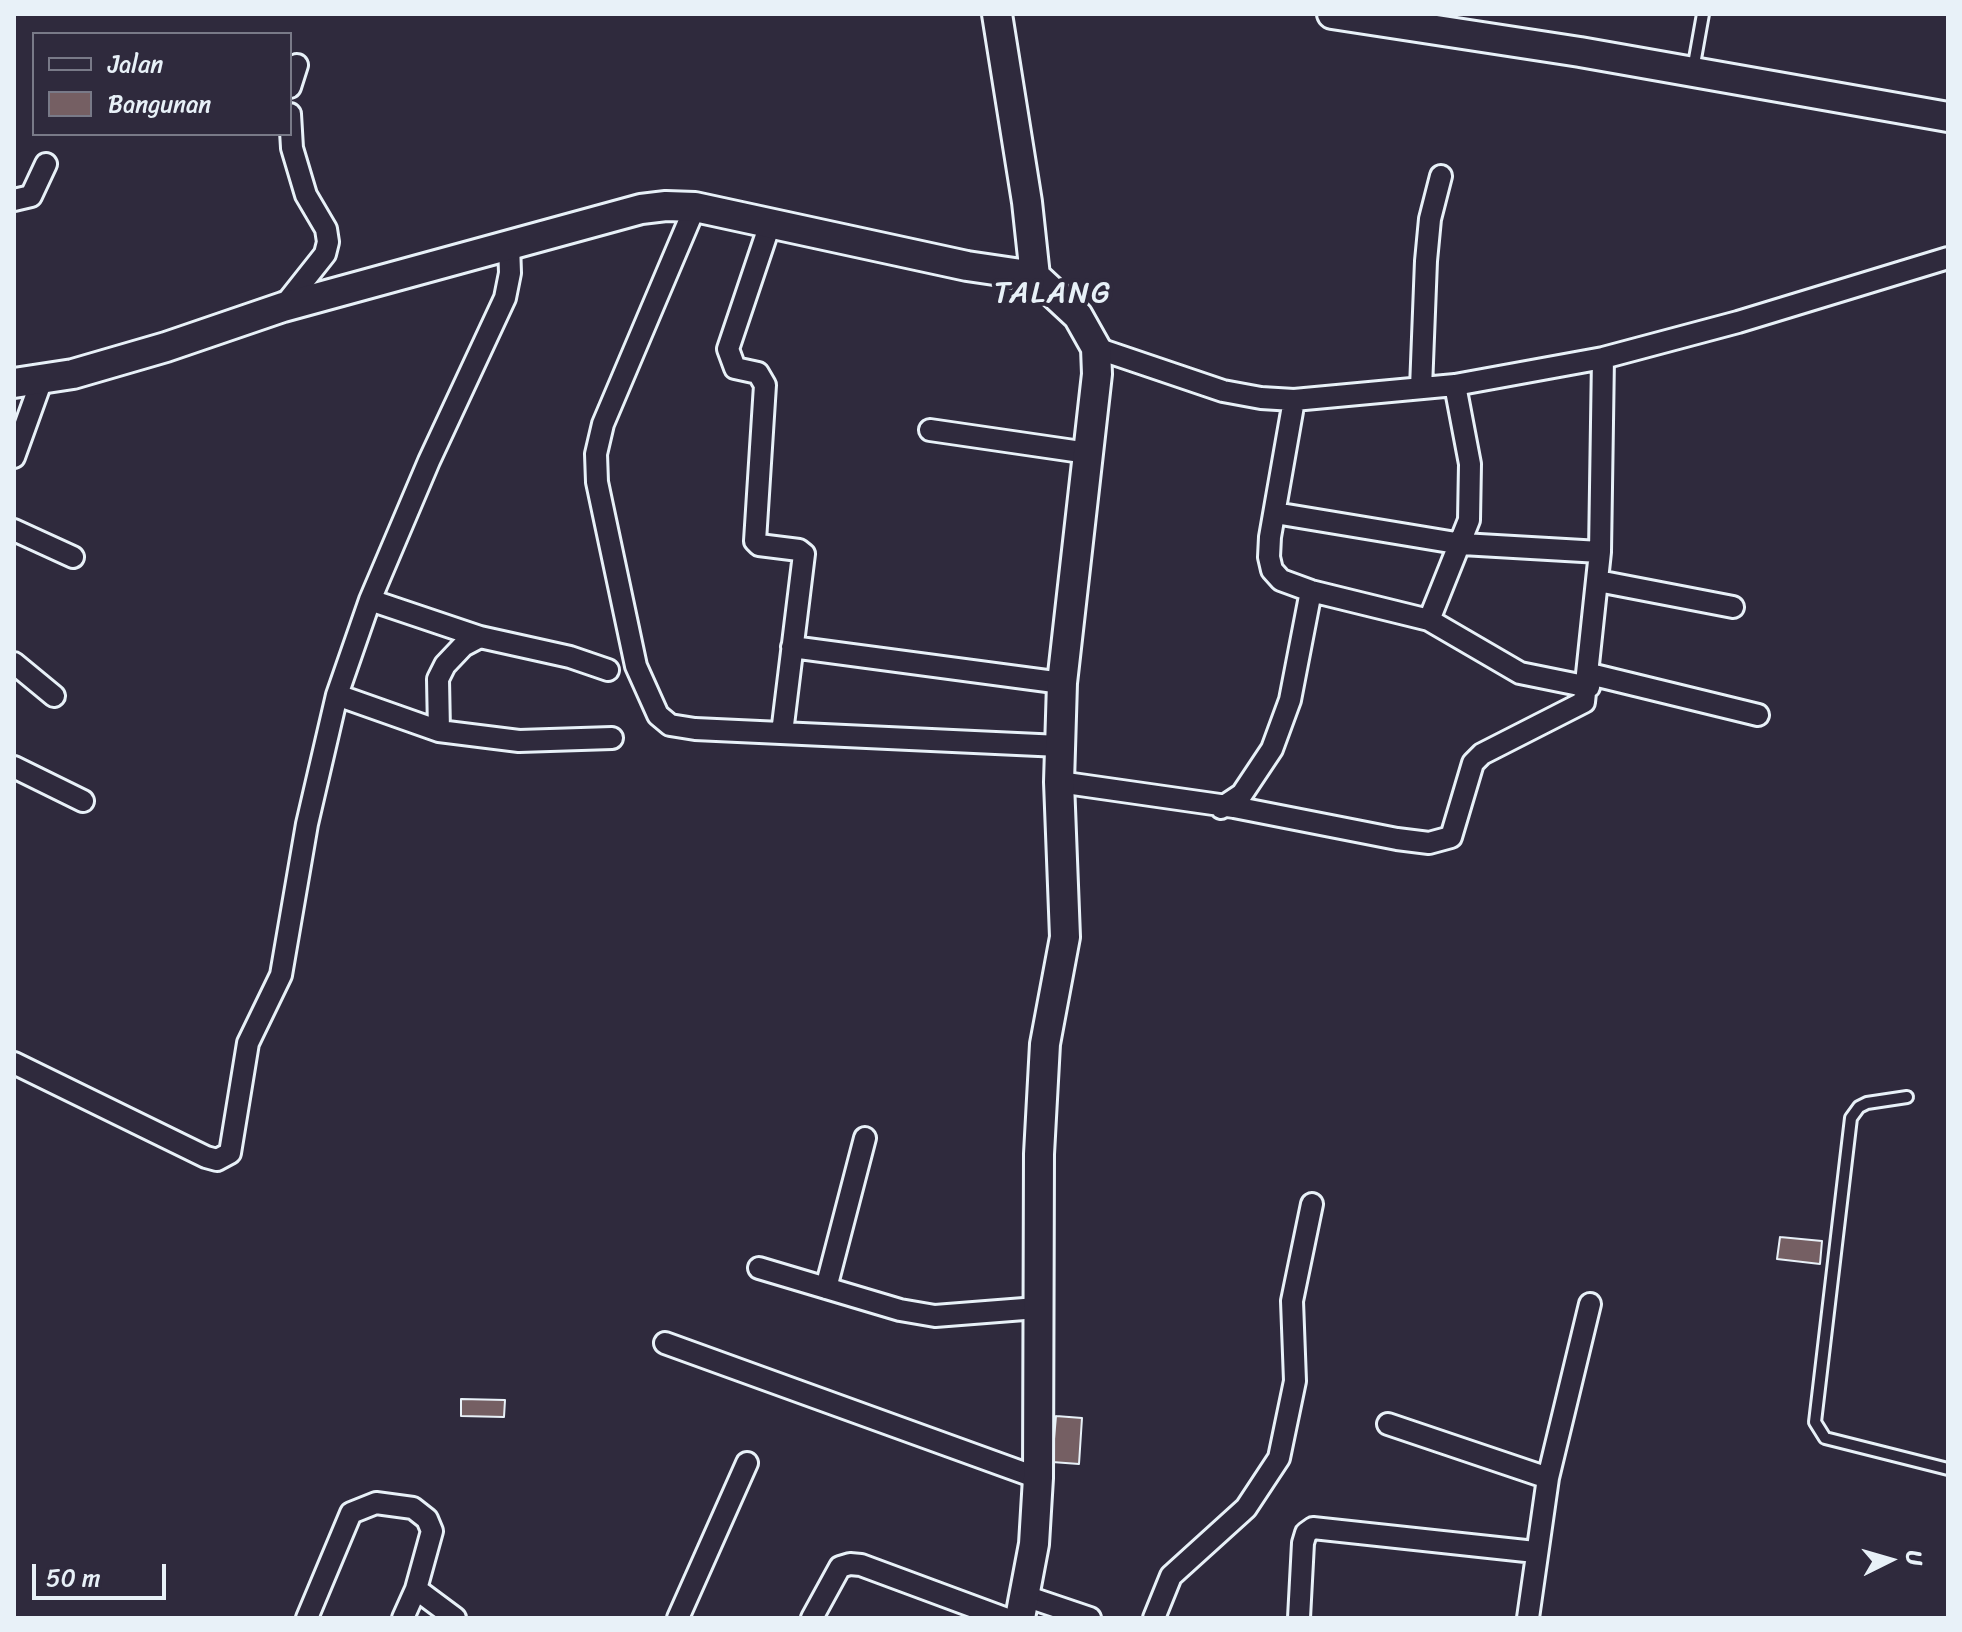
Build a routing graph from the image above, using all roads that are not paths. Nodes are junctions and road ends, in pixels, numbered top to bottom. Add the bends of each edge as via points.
1 (997, 14) edge
2 (1332, 14) edge
3 (1703, 14) edge
4 (1367, 17) edge
5 (297, 65) dead end
6 (1693, 72) junction
7 (292, 81) edge
8 (1948, 117) edge
9 (291, 136) edge
10 (46, 164) dead end
11 (1441, 176) dead end
12 (14, 200) edge
13 (695, 207) junction
14 (770, 224) junction
15 (509, 244) junction
16 (1948, 258) edge
17 (1035, 276) junction
18 (283, 307) junction
19 (1096, 348) junction
20 (1603, 358) junction
21 (27, 382) edge
22 (1455, 385) junction
23 (1421, 388) junction
24 (1294, 400) junction
25 (930, 430) dead end
26 (1088, 453) junction
27 (14, 457) edge
28 (1275, 513) junction
29 (14, 530) edge
30 (1462, 544) junction
31 (1600, 552) junction
32 (73, 557) dead end
33 (1598, 581) junction
34 (1311, 591) junction
35 (370, 600) junction
36 (1733, 607) dead end
37 (1429, 620) junction
38 (480, 637) junction
39 (792, 647) junction
40 (14, 663) edge
41 (608, 670) dead end
42 (1589, 680) junction
43 (1062, 683) junction
44 (337, 695) junction
45 (54, 696) dead end
46 (1758, 715) dead end
47 (439, 731) junction
48 (782, 733) junction
49 (612, 738) dead end
50 (1060, 746) junction
51 (14, 767) edge
52 (1059, 782) junction
53 (83, 801) dead end
54 (1221, 808) junction
55 (14, 1063) edge
56 (1907, 1097) dead end
57 (865, 1138) dead end
58 (1312, 1204) dead end
59 (759, 1268) dead end
60 (826, 1288) junction
61 (1590, 1304) dead end
62 (1037, 1308) junction
63 (665, 1343) dead end
64 (1388, 1424) dead end
65 (747, 1463) dead end
66 (1948, 1469) edge
67 (1038, 1478) junction
68 (1548, 1478) junction
69 (1535, 1552) junction
70 (416, 1589) junction
71 (1022, 1607) edge
72 (307, 1618) edge
73 (403, 1618) edge
74 (455, 1618) edge
75 (678, 1618) edge
76 (812, 1618) edge
77 (1004, 1618) edge
78 (1090, 1618) edge
79 (1154, 1618) edge
80 (1299, 1618) edge
81 (1528, 1618) edge

1 - 17 street
2 - 4 street
3 - 6 lane
4 - 6 street
5 - 7 street
6 - 8 street
9 - 18 street via 306,195 328,242 325,254
10 - 12 street via 31,196
11 - 23 street via 1426,261
13 - 14 street
13 - 15 street via 641,209
13 - 48 street via 603,424 597,482 636,666 658,715 670,725 695,729
14 - 17 street
14 - 39 street via 728,349 735,368 758,373 765,385 755,541 804,554
15 - 18 street
15 - 35 street via 505,298
16 - 20 street
17 - 19 street via 1078,316
18 - 21 street via 166,347
19 - 24 street via 1223,391
19 - 26 street
20 - 22 street
20 - 31 street
21 - 27 street
22 - 23 street
22 - 30 street via 1472,492
23 - 24 street
24 - 28 street
25 - 26 street
26 - 43 street
28 - 30 street
28 - 34 street via 1272,570 1281,580
29 - 32 street
30 - 31 street
30 - 37 street
31 - 33 street
33 - 36 street
33 - 42 street
34 - 37 street
34 - 54 street via 1290,700 1276,738 1258,774
35 - 38 street
35 - 44 street
37 - 42 street via 1520,673
38 - 41 street
38 - 47 street via 463,646 438,679
39 - 43 street
39 - 48 street
40 - 45 street
42 - 46 street
42 - 54 street via 1584,702 1574,710 1473,763 1456,830 1442,842
43 - 50 street
44 - 47 street
44 - 55 street via 307,824 281,975 248,1043 230,1153 217,1160 206,1157
47 - 49 street via 519,741
48 - 50 street
50 - 52 street
51 - 53 street
52 - 54 street
52 - 62 street via 1065,937 1045,1044
56 - 66 lane via 1867,1103 1851,1118 1815,1422 1825,1438
57 - 60 street
58 - 79 street via 1292,1301 1295,1381 1279,1458 1246,1508 1171,1576
59 - 60 street
60 - 62 street via 935,1316
61 - 68 street
62 - 67 street
63 - 67 street
64 - 68 street
65 - 75 street
67 - 71 street via 1034,1544
68 - 69 street
69 - 80 street via 1313,1528 1303,1543
69 - 81 street
70 - 72 street via 432,1531 427,1519 394,1503 364,1505 351,1513
70 - 73 street
70 - 74 street
71 - 78 street
76 - 77 street via 840,1567 850,1564

